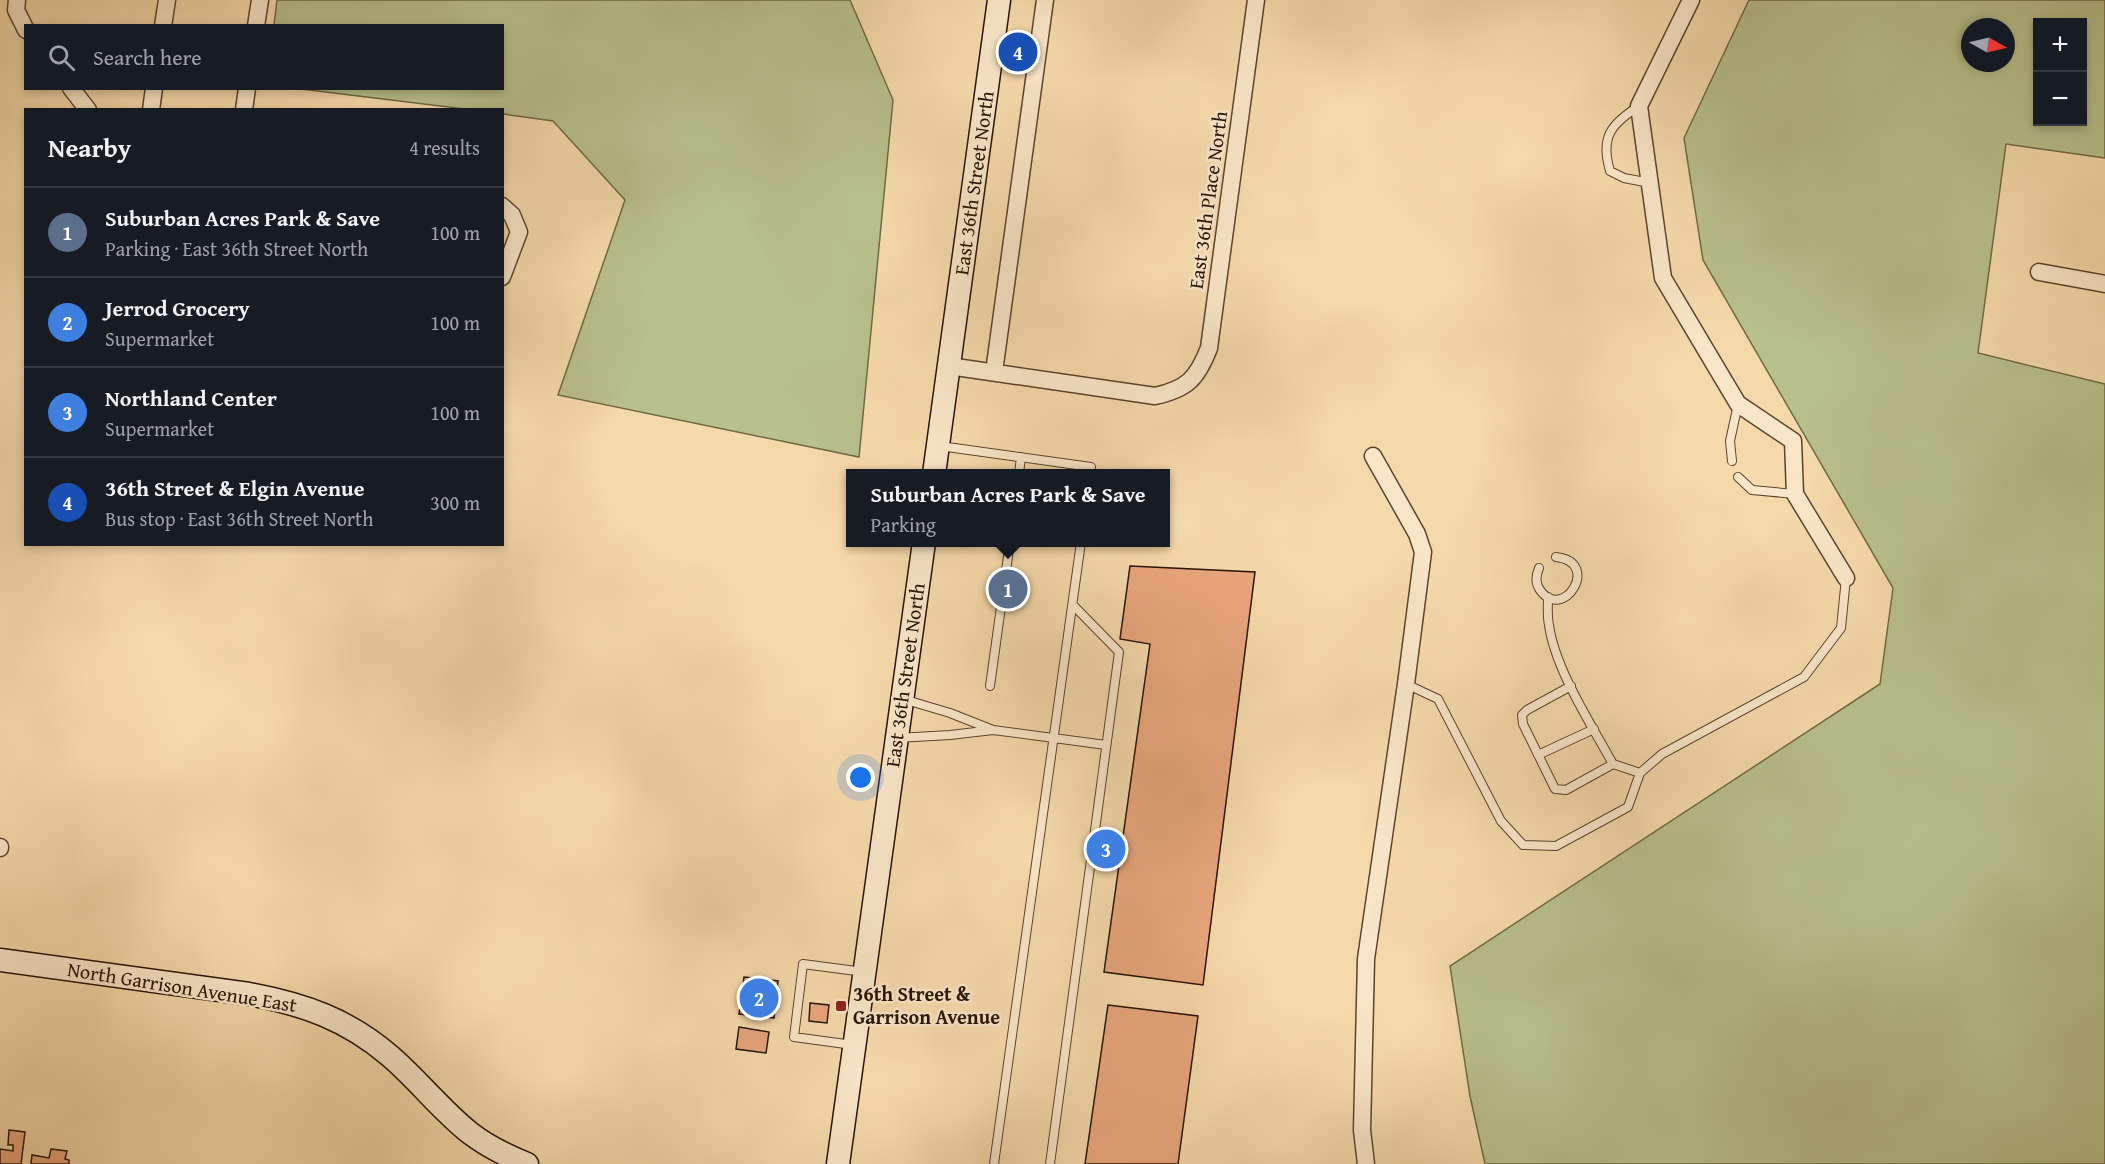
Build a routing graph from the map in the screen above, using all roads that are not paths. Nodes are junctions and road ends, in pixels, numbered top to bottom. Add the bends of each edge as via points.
1 (17, 0) edge
2 (167, 0) edge
3 (260, 0) edge
4 (999, 0) edge
5 (1045, 0) edge
6 (1257, 0) edge
7 (1691, 0) edge
8 (163, 24) edge
9 (256, 24) edge
10 (24, 26) edge
11 (73, 90) edge
12 (154, 90) edge
13 (247, 90) edge
14 (1639, 106) junction
15 (86, 108) edge
16 (151, 108) edge
17 (244, 108) edge
18 (1650, 183) junction
19 (504, 208) edge
20 (504, 272) edge
21 (2039, 272) dead end
22 (2105, 284) edge
23 (950, 366) junction
24 (994, 372) junction
25 (1738, 404) junction
26 (938, 446) junction
27 (1373, 456) dead end
28 (1021, 457) junction
29 (1732, 461) dead end
30 (935, 469) edge
31 (1020, 469) edge
32 (1091, 469) edge
33 (1738, 477) dead end
34 (1796, 494) junction
35 (923, 547) edge
36 (1009, 547) edge
37 (1080, 547) edge
38 (1556, 557) dead end
39 (1539, 568) dead end
40 (1846, 578) joint
41 (1548, 597) junction
42 (1073, 605) junction
43 (1406, 684) junction
44 (990, 686) dead end
45 (1571, 687) junction
46 (902, 698) junction
47 (1594, 729) junction
48 (993, 730) junction
49 (896, 738) junction
50 (1053, 738) junction
51 (1106, 745) junction
52 (1538, 755) junction
53 (1612, 764) junction
54 (1640, 773) junction
55 (0, 960) edge
56 (864, 972) junction
57 (854, 1045) junction
58 (527, 1164) edge
59 (838, 1164) edge
60 (994, 1164) edge
61 (1050, 1164) edge
62 (1366, 1164) edge

1 - 10 street via 16,10
2 - 8 street
3 - 9 street
4 - 23 main road, East 36th Street North
5 - 24 street
6 - 24 street, East 36th Place North via 1209,348 1201,368 1190,382 1174,392 1155,396
7 - 14 street
11 - 15 street
12 - 16 street
13 - 17 street
14 - 18 street
14 - 18 lane via 1620,118 1607,136 1605,154 1610,171
18 - 25 street via 1664,278
19 - 20 street via 512,215 519,232
21 - 22 street
23 - 24 street
23 - 26 main road, East 36th Street North
25 - 29 lane via 1730,441
25 - 34 street via 1793,441
26 - 28 lane
26 - 30 main road, East 36th Street North
27 - 43 street via 1423,552
28 - 31 lane
28 - 32 lane
33 - 34 lane via 1752,490
34 - 40 street
35 - 46 main road, East 36th Street North
36 - 44 lane
37 - 42 lane
38 - 41 lane via 1569,561 1578,578 1568,596
39 - 41 lane via 1536,581
40 - 54 lane via 1841,628 1804,677 1662,754
41 - 45 lane via 1555,650
42 - 50 lane
42 - 51 lane via 1119,652
43 - 54 lane via 1438,699 1501,821 1523,845 1556,846 1628,807
43 - 62 street via 1366,958 1362,1130
45 - 47 lane
45 - 52 lane via 1522,715
46 - 48 lane
46 - 49 main road, East 36th Street North
47 - 52 lane
47 - 53 lane
48 - 49 lane
48 - 50 lane
49 - 56 main road, East 36th Street North
50 - 51 lane
50 - 60 lane
51 - 61 lane
52 - 53 lane via 1555,789 1566,790
53 - 54 lane
55 - 58 main road, North Garrison Avenue East via 249,994 317,1011 354,1029 390,1055 470,1133
56 - 57 main road, East 36th Street North
56 - 57 lane via 803,964 794,1037
57 - 59 main road, East 36th Street North

